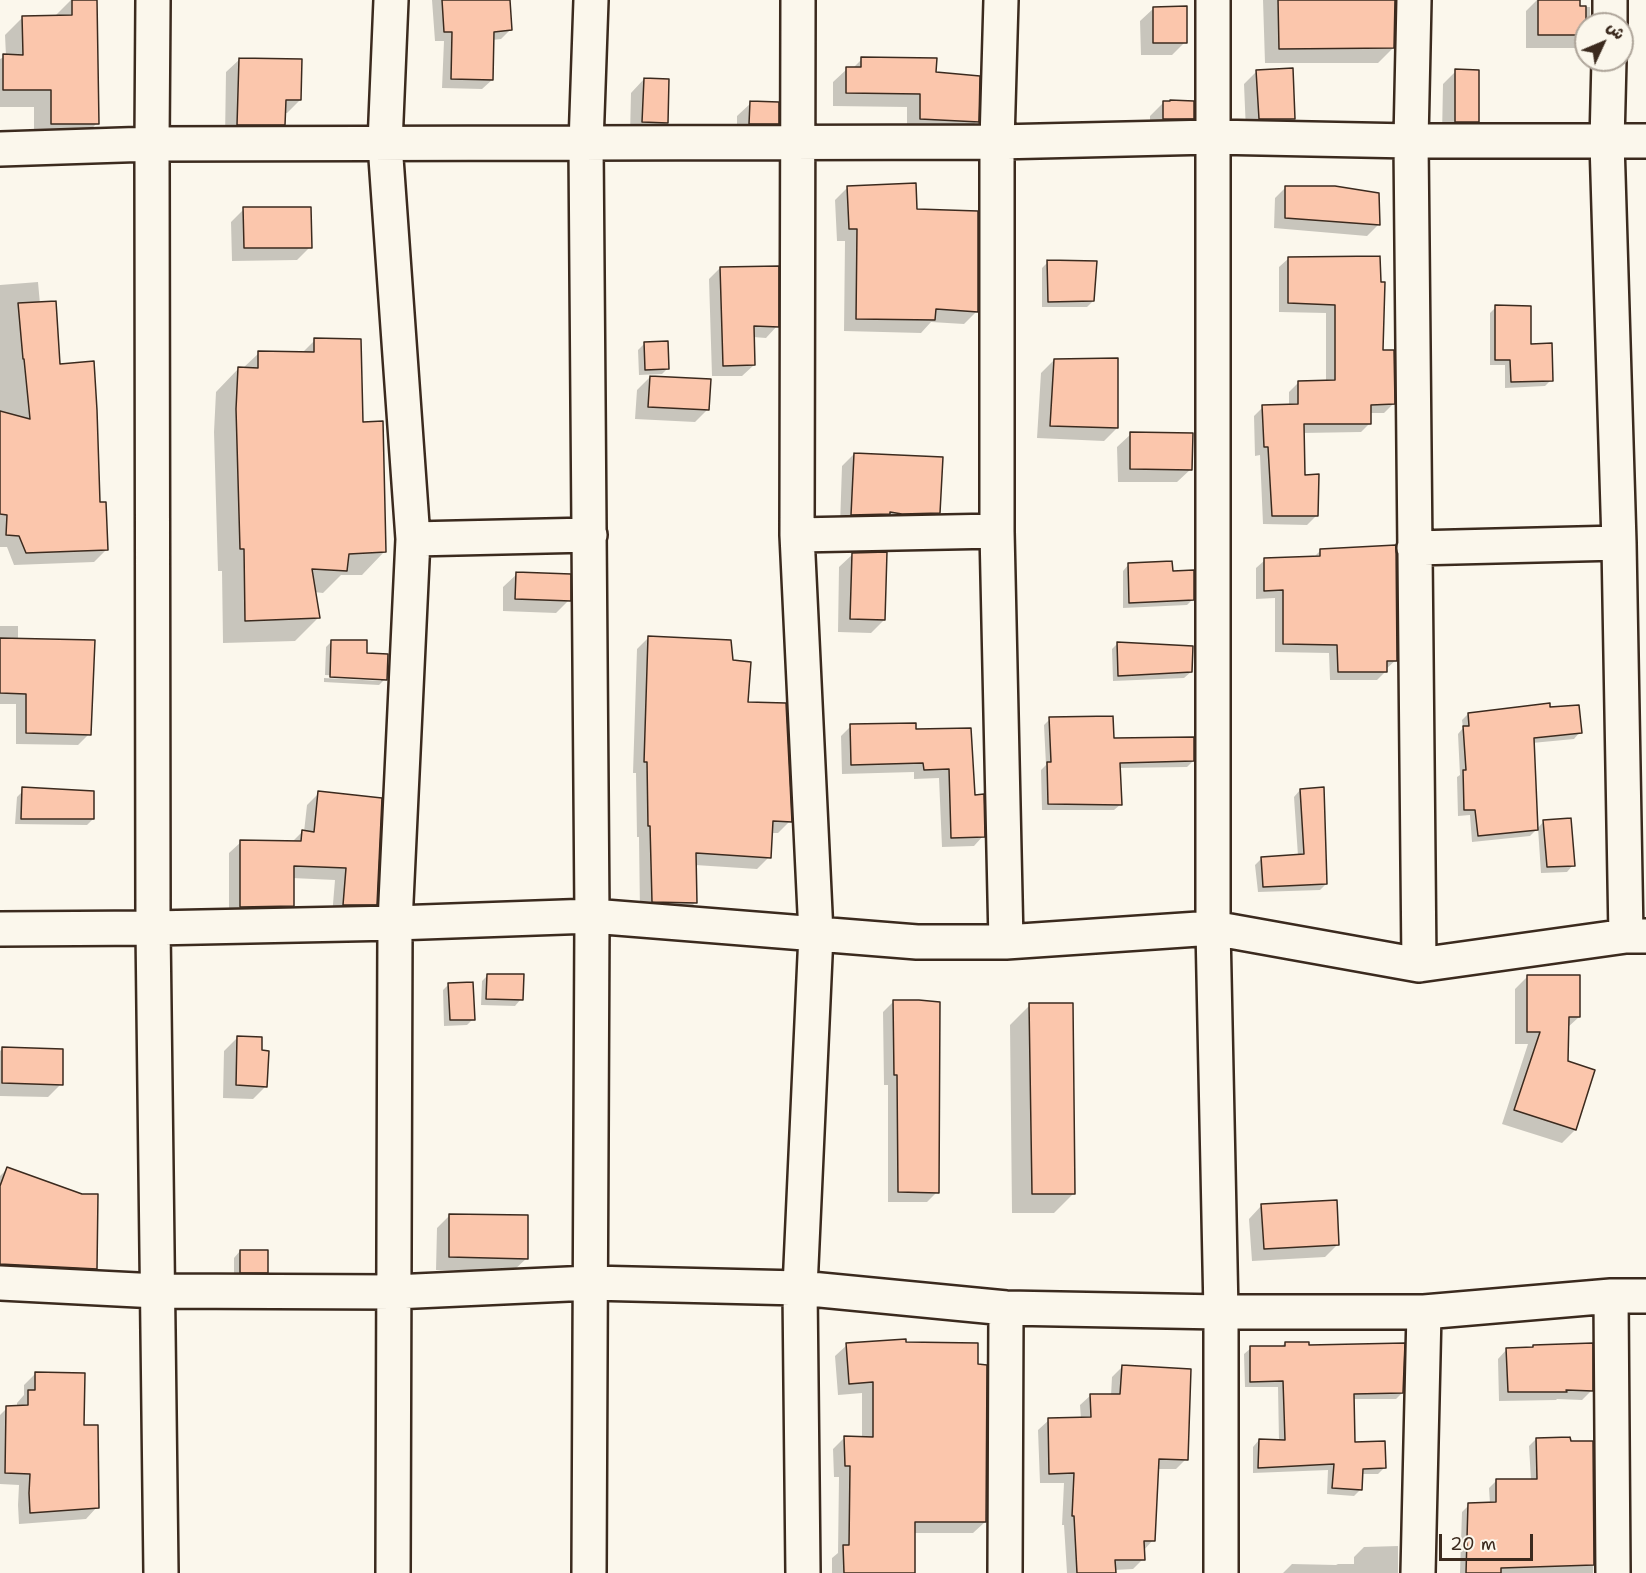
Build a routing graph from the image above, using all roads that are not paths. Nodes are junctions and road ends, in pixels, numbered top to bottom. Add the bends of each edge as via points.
1 (153, 0) edge
2 (391, 0) edge
3 (591, 0) edge
4 (798, 0) edge
5 (1001, 0) edge
6 (1213, 0) edge
7 (1414, 0) edge
8 (1609, 72) edge
9 (1212, 137) junction
10 (1411, 141) junction
11 (1646, 141) edge
12 (797, 142) junction
13 (997, 142) junction
14 (1607, 142) junction
15 (152, 144) junction
16 (385, 144) junction
17 (586, 144) junction
18 (0, 149) edge
19 (997, 531) junction
20 (590, 534) junction
21 (796, 535) junction
22 (413, 539) junction
23 (1619, 543) junction
24 (1414, 548) junction
25 (592, 916) junction
26 (395, 923) junction
27 (153, 928) junction
28 (1213, 928) junction
29 (0, 929) edge
30 (816, 934) junction
31 (1636, 936) edge
32 (1006, 942) junction
33 (1419, 965) junction
34 (0, 1283) edge
35 (590, 1283) junction
36 (800, 1288) junction
37 (157, 1291) junction
38 (394, 1292) junction
39 (1611, 1296) junction
40 (1646, 1296) edge
41 (1006, 1308) junction
42 (1221, 1312) junction
43 (1424, 1312) junction
44 (161, 1573) edge
45 (393, 1573) edge
46 (589, 1573) edge
47 (803, 1573) edge
48 (1005, 1573) edge
49 (1221, 1573) edge
50 (1418, 1573) edge
51 (1613, 1573) edge

1 - 15 street
2 - 16 street
3 - 17 street
4 - 12 street
5 - 13 street
6 - 9 street
7 - 10 street
8 - 14 street
9 - 10 street
9 - 13 street
9 - 28 street
10 - 14 street
10 - 24 street
11 - 14 street
12 - 13 street
12 - 17 street
12 - 21 street
13 - 19 street
14 - 23 street
15 - 16 street
15 - 18 street
15 - 27 street
16 - 17 street
16 - 22 street
17 - 20 street
19 - 21 street
19 - 32 street
20 - 22 street
20 - 25 street
21 - 30 street
22 - 26 street
23 - 24 street
23 - 31 street
24 - 33 street
25 - 26 street
25 - 30 street
25 - 35 street
26 - 27 street
26 - 38 street
27 - 29 street
27 - 37 street
28 - 32 street
28 - 33 street
28 - 42 street
30 - 32 street via 917,942
30 - 36 street
31 - 33 street
34 - 37 street
35 - 36 street
35 - 38 street
35 - 46 street
36 - 41 street
36 - 47 street
37 - 38 street
37 - 44 street
38 - 45 street
39 - 40 street
39 - 43 street
39 - 51 street
41 - 42 street
41 - 48 street
42 - 43 street
42 - 49 street
43 - 50 street

